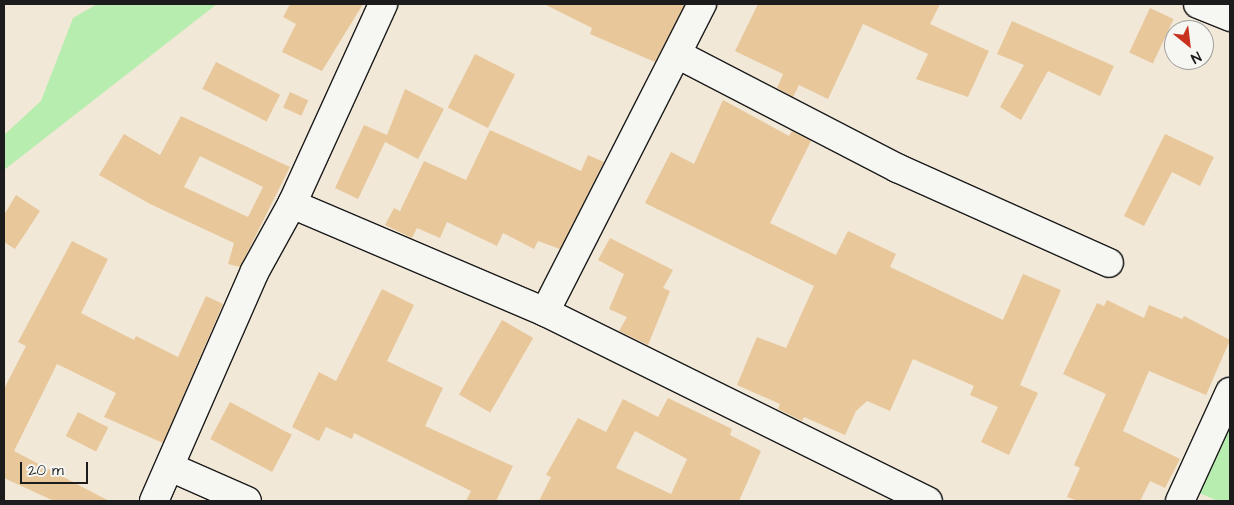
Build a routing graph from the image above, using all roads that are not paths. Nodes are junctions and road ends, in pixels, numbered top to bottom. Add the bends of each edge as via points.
1 (383, 4) edge
2 (702, 4) edge
3 (1198, 4) edge
4 (1230, 18) edge
5 (679, 55) junction
6 (292, 204) junction
7 (1109, 263) dead end
8 (546, 312) junction
9 (1230, 392) edge
10 (170, 467) junction
11 (154, 501) edge
12 (247, 501) edge
13 (928, 501) edge
14 (1180, 501) edge

1 - 6 street
2 - 5 street
3 - 4 street
5 - 7 street via 897,168
5 - 8 street
6 - 8 street
6 - 10 street via 255,270
8 - 13 street
9 - 14 street
10 - 11 street
10 - 12 street

